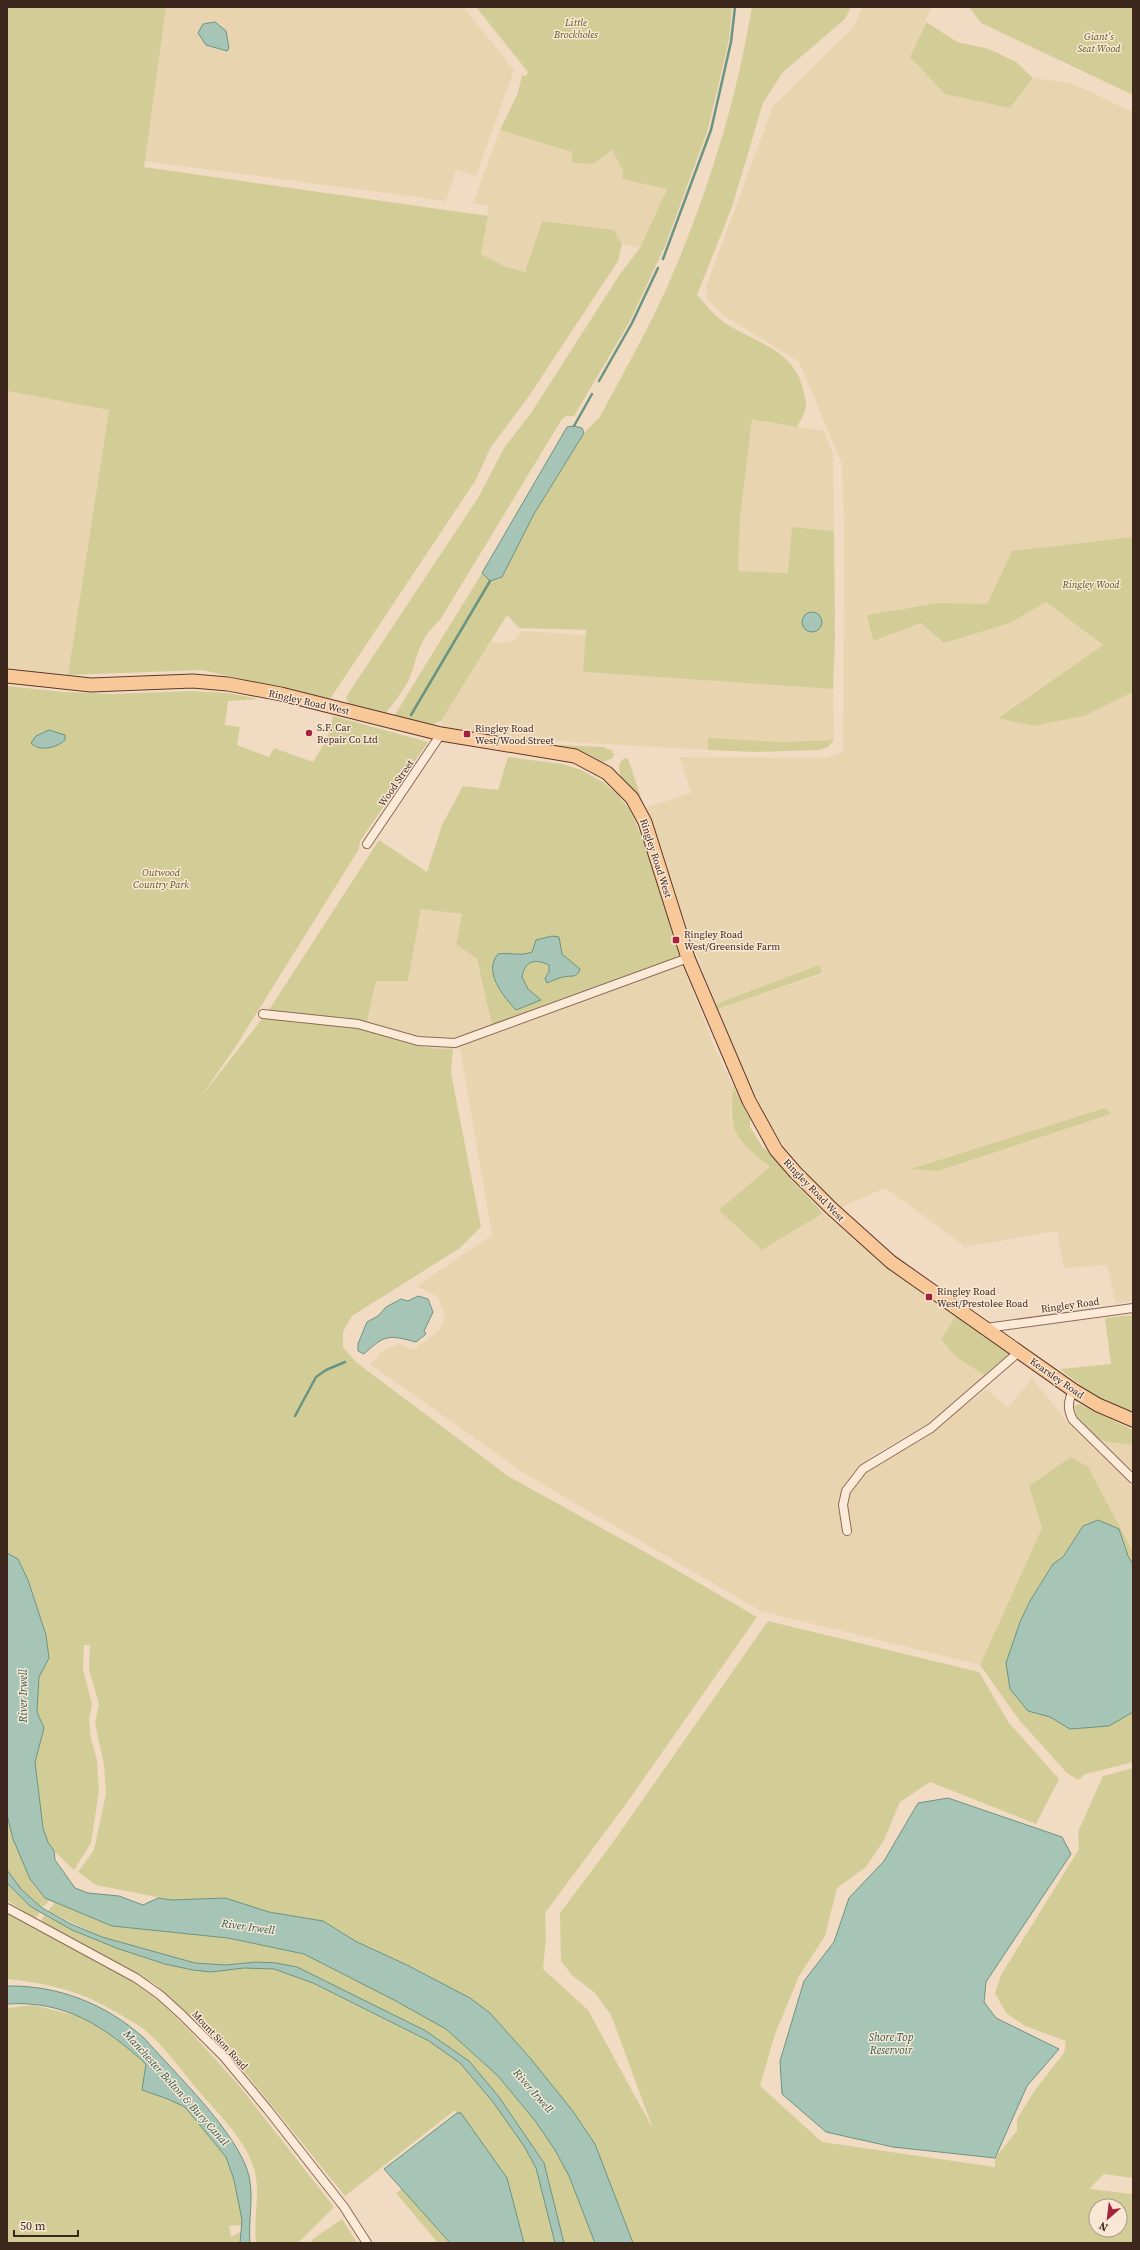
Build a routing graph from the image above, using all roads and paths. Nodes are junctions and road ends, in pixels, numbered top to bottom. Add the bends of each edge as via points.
1 (7, 676) edge
2 (441, 734) junction
3 (367, 844) dead end
4 (688, 958) junction
5 (263, 1014) dead end
6 (1133, 1308) edge
7 (986, 1328) junction
8 (1020, 1351) junction
9 (1073, 1390) junction
10 (1133, 1420) edge
11 (1133, 1479) edge
12 (847, 1531) dead end
13 (7, 1908) edge
14 (368, 2243) edge

1 - 2 main road, Ringley Road West via 91,685 193,681 228,684 335,707
2 - 3 street, Wood Street
2 - 4 main road, Ringley Road West via 575,756 607,773 632,798 645,822
4 - 5 street via 455,1043 418,1041 358,1024
4 - 7 main road, Ringley Road West via 761,1126 786,1161 831,1208 891,1262
6 - 7 street, Ringley Road
7 - 8 main road, Kearsley Road
8 - 9 main road, Kearsley Road
8 - 12 street via 931,1428 863,1469 846,1490 843,1505
9 - 10 main road, Kearsley Road via 1098,1405
9 - 11 street via 1068,1402 1073,1420
13 - 14 street, Mount Sion Road via 136,1978 182,2014 224,2057 268,2110 344,2207

